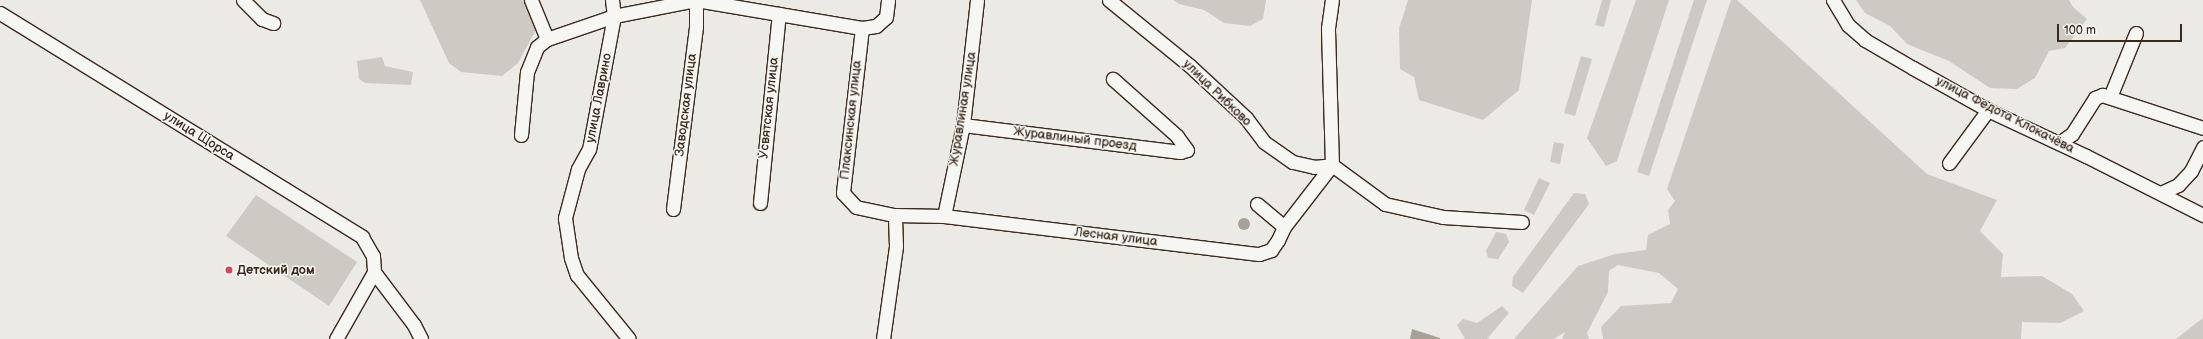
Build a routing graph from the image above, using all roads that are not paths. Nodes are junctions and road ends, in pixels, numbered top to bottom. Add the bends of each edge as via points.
1 (243, 0) edge
2 (531, 0) edge
3 (612, 0) edge
4 (696, 0) edge
5 (888, 0) edge
6 (977, 0) edge
7 (1109, 0) edge
8 (1332, 0) edge
9 (1832, 0) edge
10 (0, 13) edge
11 (779, 14) junction
12 (614, 16) junction
13 (273, 23) dead end
14 (862, 28) junction
15 (2136, 33) dead end
16 (547, 39) junction
17 (1113, 79) dead end
18 (2110, 97) junction
19 (1988, 110) junction
20 (962, 126) junction
21 (2203, 128) edge
22 (521, 135) dead end
23 (2059, 143) junction
24 (2203, 147) edge
25 (1949, 162) dead end
26 (1332, 165) junction
27 (2161, 193) junction
28 (760, 203) dead end
29 (1257, 204) dead end
30 (856, 207) joint
31 (673, 209) dead end
32 (895, 215) junction
33 (2203, 215) edge
34 (944, 216) junction
35 (1522, 222) dead end
36 (1284, 227) junction
37 (375, 274) junction
38 (336, 339) edge
39 (421, 339) edge
40 (629, 339) edge
41 (883, 339) edge

1 - 13 street via 262,19
2 - 16 street
3 - 12 street, улица Лаврино
4 - 11 street
4 - 12 street
4 - 31 street, Заводская улица via 696,26
5 - 14 street via 886,17 876,26
6 - 20 street, Журавлиная улица
7 - 26 street, улица Рибково via 1189,65 1246,118 1264,142 1293,162 1314,167
8 - 26 street via 1328,28
9 - 19 street, улица Федота Клокачёва via 1848,25 1865,40
10 - 37 street, улица Щорса via 362,237 373,256
11 - 14 street
11 - 28 street, Усвятская улица
12 - 16 street
12 - 40 street, улица Лаврино via 589,149 578,169 565,218 571,258 578,275
14 - 30 street, Плаксинская улица via 843,193
15 - 18 street
16 - 22 street via 537,47 527,72
17 - 20 street, Журавлиный проезд via 1177,136 1186,150 1180,152
18 - 21 street
18 - 23 street via 2102,95 2095,98 2072,134
19 - 23 street, улица Федота Клокачёва
19 - 25 street
20 - 34 street, Журавлиная улица
23 - 27 street, улица Федота Клокачёва
24 - 27 street via 2191,171 2178,185
26 - 35 street via 1385,204 1443,217
26 - 36 street, Лесная улица
27 - 33 street, улица Федота Клокачёва
29 - 36 street
30 - 32 street, Лесная улица
32 - 34 street, Лесная улица
32 - 41 street via 896,246
34 - 36 street, Лесная улица via 1259,254 1271,250
37 - 38 street
37 - 39 street via 414,325

